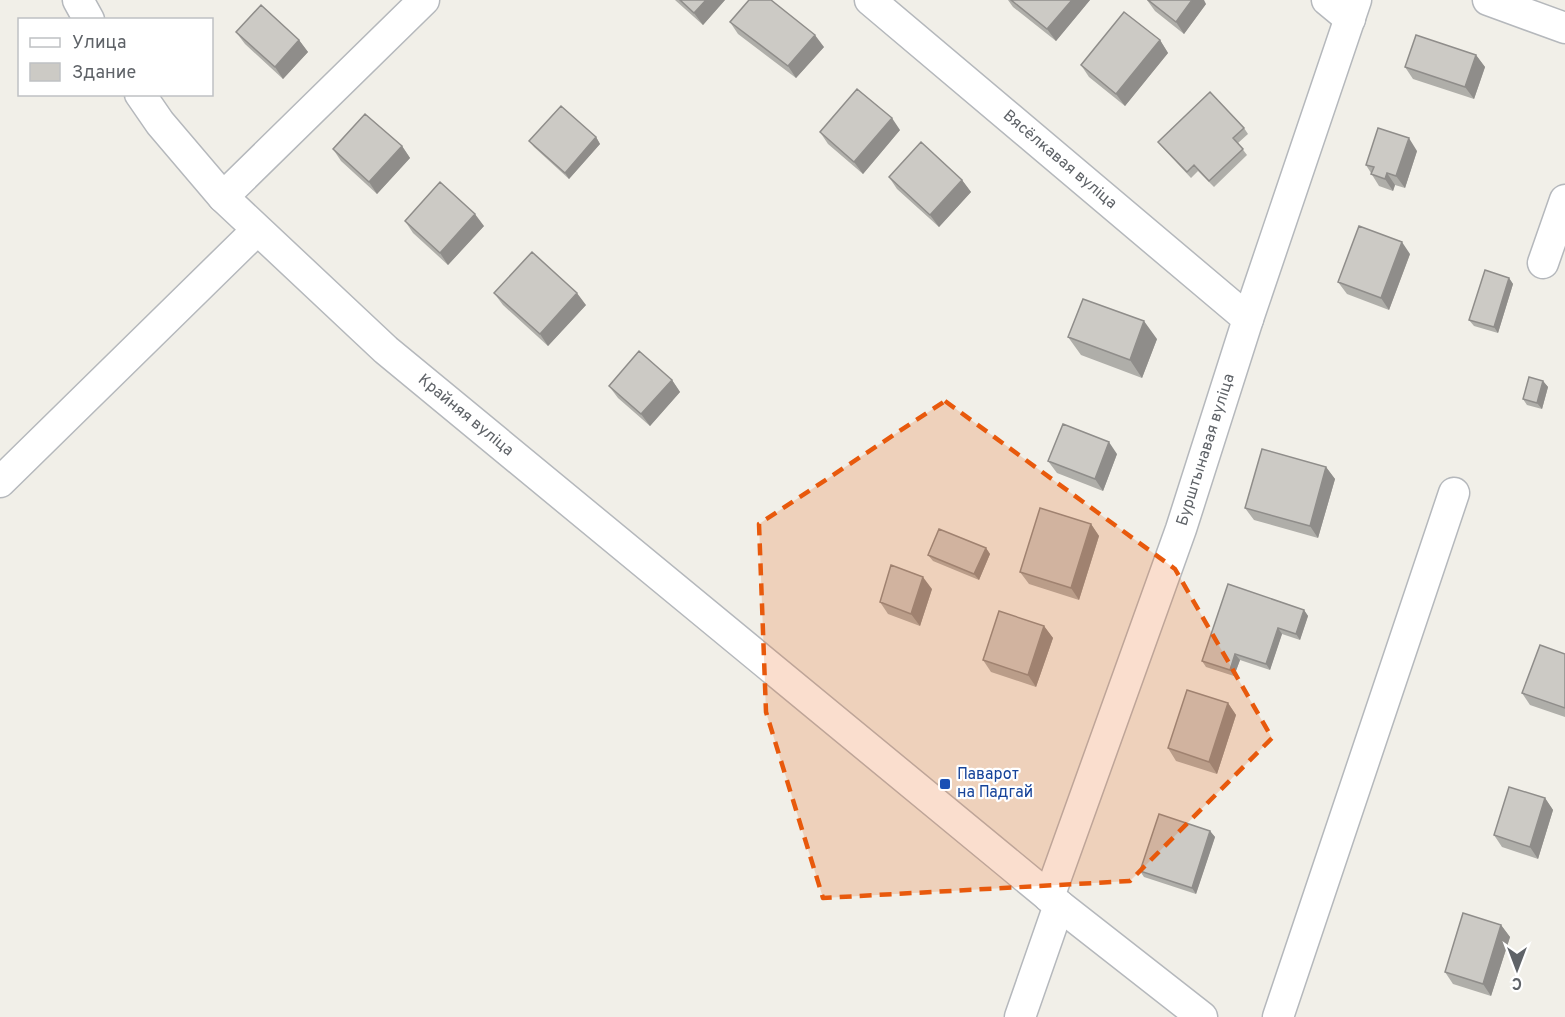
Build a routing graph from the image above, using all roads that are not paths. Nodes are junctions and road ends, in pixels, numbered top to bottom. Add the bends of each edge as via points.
1 (78, 0) edge
2 (424, 0) edge
3 (870, 0) edge
4 (1327, 0) edge
5 (1488, 0) edge
6 (1353, 10) edge
7 (88, 18) edge
8 (1565, 28) edge
9 (141, 96) edge
10 (223, 196) junction
11 (1565, 200) edge
12 (257, 230) junction
13 (1543, 263) dead end
14 (1248, 319) junction
15 (0, 482) edge
16 (1454, 493) dead end
17 (1054, 901) junction
18 (1020, 1017) edge
19 (1202, 1017) edge
20 (1278, 1017) edge

1 - 7 street
2 - 10 street
3 - 14 street, Вясёлкавая вуліца
4 - 6 street
5 - 8 street
6 - 14 street, Бурштынавая вуліца
9 - 10 street, Крайняя вуліца via 159,123
10 - 12 street, Крайняя вуліца
11 - 13 street
12 - 15 street
12 - 17 street, Крайняя вуліца via 386,350
14 - 17 street, Бурштынавая вуліца
16 - 20 street
17 - 18 street, Бурштынавая вуліца
17 - 19 street, Крайняя вуліца

